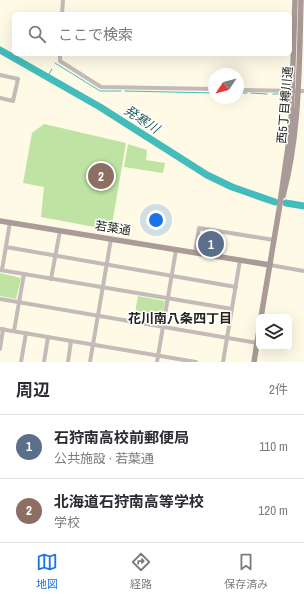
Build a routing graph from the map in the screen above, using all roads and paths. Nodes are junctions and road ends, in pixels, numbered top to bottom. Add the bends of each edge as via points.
1 (63, 0) edge
2 (295, 0) edge
3 (301, 0) edge
4 (62, 12) edge
5 (60, 56) edge
6 (0, 75) edge
7 (208, 89) edge
8 (244, 90) edge
9 (298, 91) edge
10 (0, 98) edge
11 (0, 221) edge
12 (10, 222) junction
13 (60, 230) junction
14 (111, 239) junction
15 (274, 240) junction
16 (6, 247) junction
17 (176, 250) junction
18 (194, 253) junction
19 (55, 256) junction
20 (240, 260) junction
21 (106, 265) junction
22 (270, 265) junction
23 (1, 270) edge
24 (304, 271) edge
25 (24, 274) junction
26 (172, 275) junction
27 (51, 279) junction
28 (236, 286) junction
29 (102, 288) junction
30 (0, 299) edge
31 (168, 299) junction
32 (19, 302) junction
33 (232, 309) junction
34 (262, 314) edge
35 (98, 316) junction
36 (163, 327) junction
37 (2, 329) edge
38 (14, 331) junction
39 (26, 333) junction
40 (48, 337) junction
41 (227, 337) junction
42 (71, 341) junction
43 (256, 343) edge
44 (93, 344) junction
45 (0, 349) edge
46 (256, 349) edge
47 (158, 356) junction
48 (21, 362) edge
49 (44, 362) edge
50 (68, 362) edge
51 (90, 362) edge
52 (157, 362) edge
53 (196, 362) edge
54 (223, 362) edge
55 (254, 362) edge

1 - 4 street
2 - 9 main road, 西5丁目樽川通
3 - 9 main road, 西5丁目樽川通
5 - 7 street via 60,61 101,87
6 - 10 street via 18,79 14,101
8 - 9 street
9 - 15 main road, 西5丁目樽川通 via 286,187
11 - 12 main road, 若葉通
12 - 13 main road, 若葉通
12 - 16 street
13 - 14 main road, 若葉通
13 - 19 street
14 - 17 main road, 若葉通
14 - 21 street
15 - 18 street via 199,228
15 - 22 main road, 西5丁目樽川通
16 - 19 street
16 - 23 street
17 - 18 main road, 若葉通
17 - 26 street
18 - 20 main road, 若葉通
19 - 21 street
19 - 27 street
20 - 22 main road, 若葉通
20 - 28 street
21 - 26 street
21 - 29 street
22 - 24 street
22 - 34 main road, 西5丁目樽川通
23 - 25 street
25 - 27 street
25 - 32 street
26 - 28 street
26 - 31 street
27 - 29 street
28 - 33 street
29 - 31 street
29 - 35 street
30 - 32 street
31 - 33 street
31 - 36 street
32 - 35 street
32 - 38 street
33 - 41 street
35 - 36 street
35 - 44 street
36 - 41 street
36 - 47 street
37 - 38 street
37 - 45 street
38 - 39 street
39 - 40 street
39 - 48 street
40 - 42 street
40 - 49 street
41 - 43 street
41 - 54 street
42 - 44 street
42 - 50 street
44 - 47 street
44 - 51 street
46 - 55 main road
47 - 52 street
47 - 53 street

